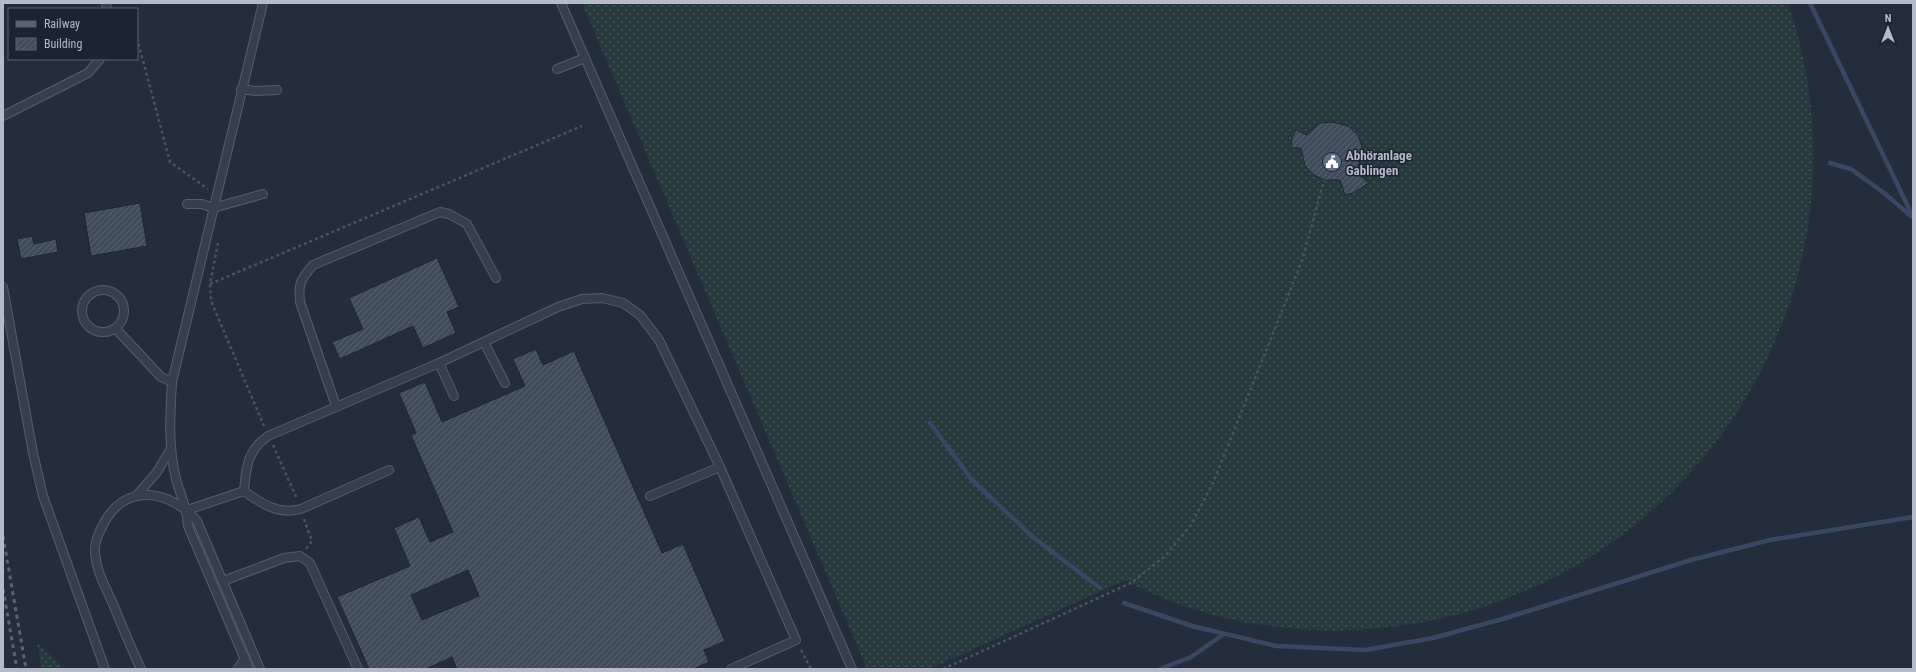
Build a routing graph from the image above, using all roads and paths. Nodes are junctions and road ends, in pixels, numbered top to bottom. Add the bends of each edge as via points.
1 (263, 3) edge
2 (561, 3) edge
3 (138, 42) edge
4 (585, 58) junction
5 (99, 60) edge
6 (557, 69) dead end
7 (241, 89) junction
8 (277, 90) dead end
9 (3, 116) edge
10 (582, 126) dead end
11 (1324, 180) dead end
12 (263, 194) dead end
13 (217, 195) junction
14 (187, 204) dead end
15 (213, 208) junction
16 (219, 240) dead end
17 (496, 278) dead end
18 (210, 284) junction
19 (3, 287) edge
20 (116, 329) junction
21 (484, 342) junction
22 (439, 363) junction
23 (172, 382) junction
24 (505, 383) dead end
25 (454, 396) dead end
26 (336, 406) junction
27 (268, 436) junction
28 (170, 450) junction
29 (720, 467) junction
30 (389, 470) dead end
31 (244, 491) junction
32 (137, 494) junction
33 (650, 496) dead end
34 (301, 509) junction
35 (187, 510) junction
36 (300, 556) junction
37 (222, 581) junction
38 (796, 640) junction
39 (245, 658) junction
40 (105, 669) edge
41 (141, 669) edge
42 (238, 669) edge
43 (249, 669) edge
44 (260, 669) edge
45 (358, 669) edge
46 (731, 669) edge
47 (811, 669) edge
48 (852, 669) edge
49 (943, 669) edge

1 - 7 lane
2 - 4 lane
3 - 13 path via 170,162
4 - 6 lane
4 - 48 lane
5 - 9 lane via 88,73
7 - 8 lane
7 - 13 lane
10 - 18 path
11 - 49 path via 1302,261 1213,484 1192,525 1165,556 1131,583
12 - 15 lane
13 - 15 lane
14 - 15 lane via 202,204
15 - 23 lane
16 - 18 path
17 - 26 lane via 467,224 440,212 313,265 302,278 300,302
18 - 27 path via 211,301
19 - 40 lane via 43,496
20 - 20 lane via 102,333 86,325 82,312 83,304 90,294 104,290 116,294 121,299 125,311 124,318
20 - 23 lane via 161,377
21 - 22 lane
21 - 24 lane
21 - 29 lane via 558,307 582,299 602,298 623,303 640,315 659,340
22 - 25 lane
22 - 26 lane
23 - 28 lane
26 - 27 lane
27 - 31 lane via 253,449 247,463
27 - 34 path
28 - 32 lane via 157,472
28 - 35 lane via 176,480
29 - 33 lane
29 - 38 lane
30 - 34 lane
31 - 34 lane via 275,510
31 - 35 lane
32 - 35 lane via 173,501
32 - 41 lane via 108,515 95,551 97,567
34 - 36 path via 312,541
35 - 37 lane via 197,522
35 - 39 lane via 188,526
36 - 37 lane via 284,558
36 - 45 lane via 310,563
37 - 44 lane
38 - 46 lane
38 - 47 path
39 - 42 lane
39 - 43 lane

